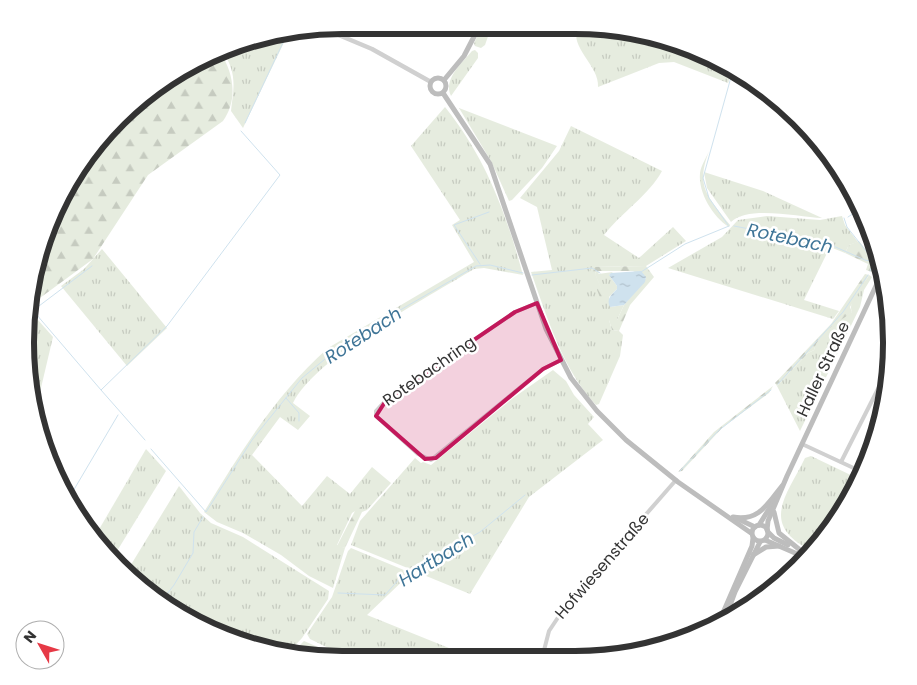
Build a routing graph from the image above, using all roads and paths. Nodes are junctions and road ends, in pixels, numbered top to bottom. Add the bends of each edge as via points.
1 (336, 34) edge
2 (475, 34) edge
3 (444, 80) junction
4 (431, 82) junction
5 (443, 93) junction
6 (877, 283) edge
7 (537, 303) junction
8 (561, 360) junction
9 (881, 383) edge
10 (802, 444) junction
11 (841, 462) junction
12 (856, 470) edge
13 (787, 476) junction
14 (676, 480) junction
15 (782, 486) junction
16 (775, 506) junction
17 (717, 510) junction
18 (733, 517) junction
19 (757, 526) junction
20 (767, 531) junction
21 (752, 535) junction
22 (762, 541) junction
23 (784, 547) junction
24 (801, 552) edge
25 (801, 552) edge
26 (801, 553) edge
27 (751, 557) junction
28 (729, 610) edge
29 (723, 613) edge
30 (544, 651) edge

1 - 4 street
2 - 3 main road via 464,56
3 - 4 main road via 436,78
3 - 5 main road via 447,87
4 - 5 main road via 433,92
5 - 7 main road via 490,164
6 - 10 main road, Haller Straße
7 - 8 main road
7 - 8 street, Rotebachring via 508,316 387,399 376,411 376,416 418,454 431,460 543,369
8 - 14 main road via 579,389 608,423
9 - 11 street
10 - 11 street
10 - 13 main road, Haller Straße
11 - 12 street
13 - 15 main road, Haller Straße
13 - 16 main road, Haller Straße
14 - 17 main road
14 - 30 street, Hofwiesenstraße via 565,607 550,630
15 - 18 main road via 760,513 744,518
15 - 19 main road, Haller Straße
16 - 20 main road, Haller Straße
16 - 24 main road via 779,533
17 - 18 main road
17 - 21 main road
18 - 19 main road
19 - 20 main road
19 - 21 main road, Haller Straße
20 - 22 main road, Haller Straße
20 - 25 main road
21 - 22 main road
21 - 29 main road via 752,546
22 - 23 main road
22 - 27 main road
23 - 26 main road
23 - 27 main road via 766,547
27 - 28 main road

